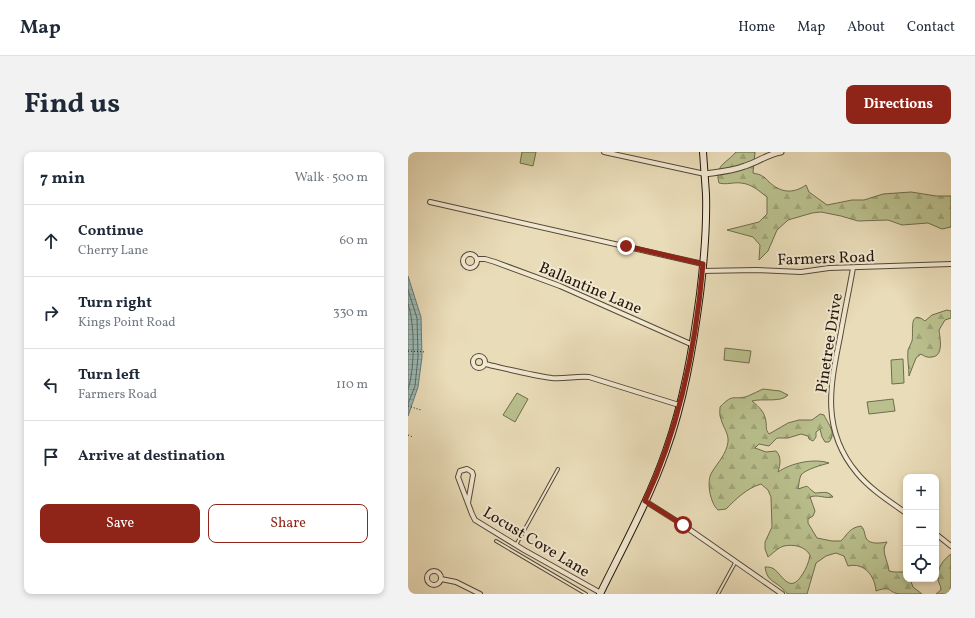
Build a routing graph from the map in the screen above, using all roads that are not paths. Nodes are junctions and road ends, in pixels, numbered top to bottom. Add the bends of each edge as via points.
1 (604, 152) edge
2 (703, 152) edge
3 (781, 152) edge
4 (705, 174) junction
5 (430, 202) dead end
6 (477, 259) dead end
7 (951, 264) edge
8 (703, 268) junction
9 (853, 268) junction
10 (693, 345) junction
11 (485, 364) dead end
12 (679, 405) junction
13 (558, 469) dead end
14 (645, 501) junction
15 (468, 503) junction
16 (903, 511) edge
17 (939, 536) edge
18 (496, 541) dead end
19 (516, 545) junction
20 (951, 546) edge
21 (736, 562) junction
22 (441, 579) dead end
23 (601, 593) edge
24 (480, 594) edge
25 (586, 594) edge
26 (718, 594) edge
27 (782, 594) edge

1 - 4 street
2 - 4 main road
3 - 4 street via 770,154 747,166
4 - 8 main road
5 - 8 street, Farmers Road via 505,218
6 - 10 street, Ballantine Lane via 495,262 560,286
7 - 9 street, Farmers Road
8 - 9 street, Farmers Road via 801,272
8 - 10 main road
9 - 16 street, Pinetree Drive via 830,389 832,420 844,454 857,473 870,487
10 - 12 main road
11 - 12 street via 552,378 589,377
12 - 14 main road via 666,452
13 - 19 lane
14 - 21 street
14 - 23 main road
15 - 15 street, Locust Cove Lane via 473,475 466,469 460,471 458,477
15 - 19 street, Locust Cove Lane via 476,520
17 - 20 street
18 - 25 lane
19 - 23 street, Locust Cove Lane
21 - 26 lane
21 - 27 street
22 - 24 street via 456,582

